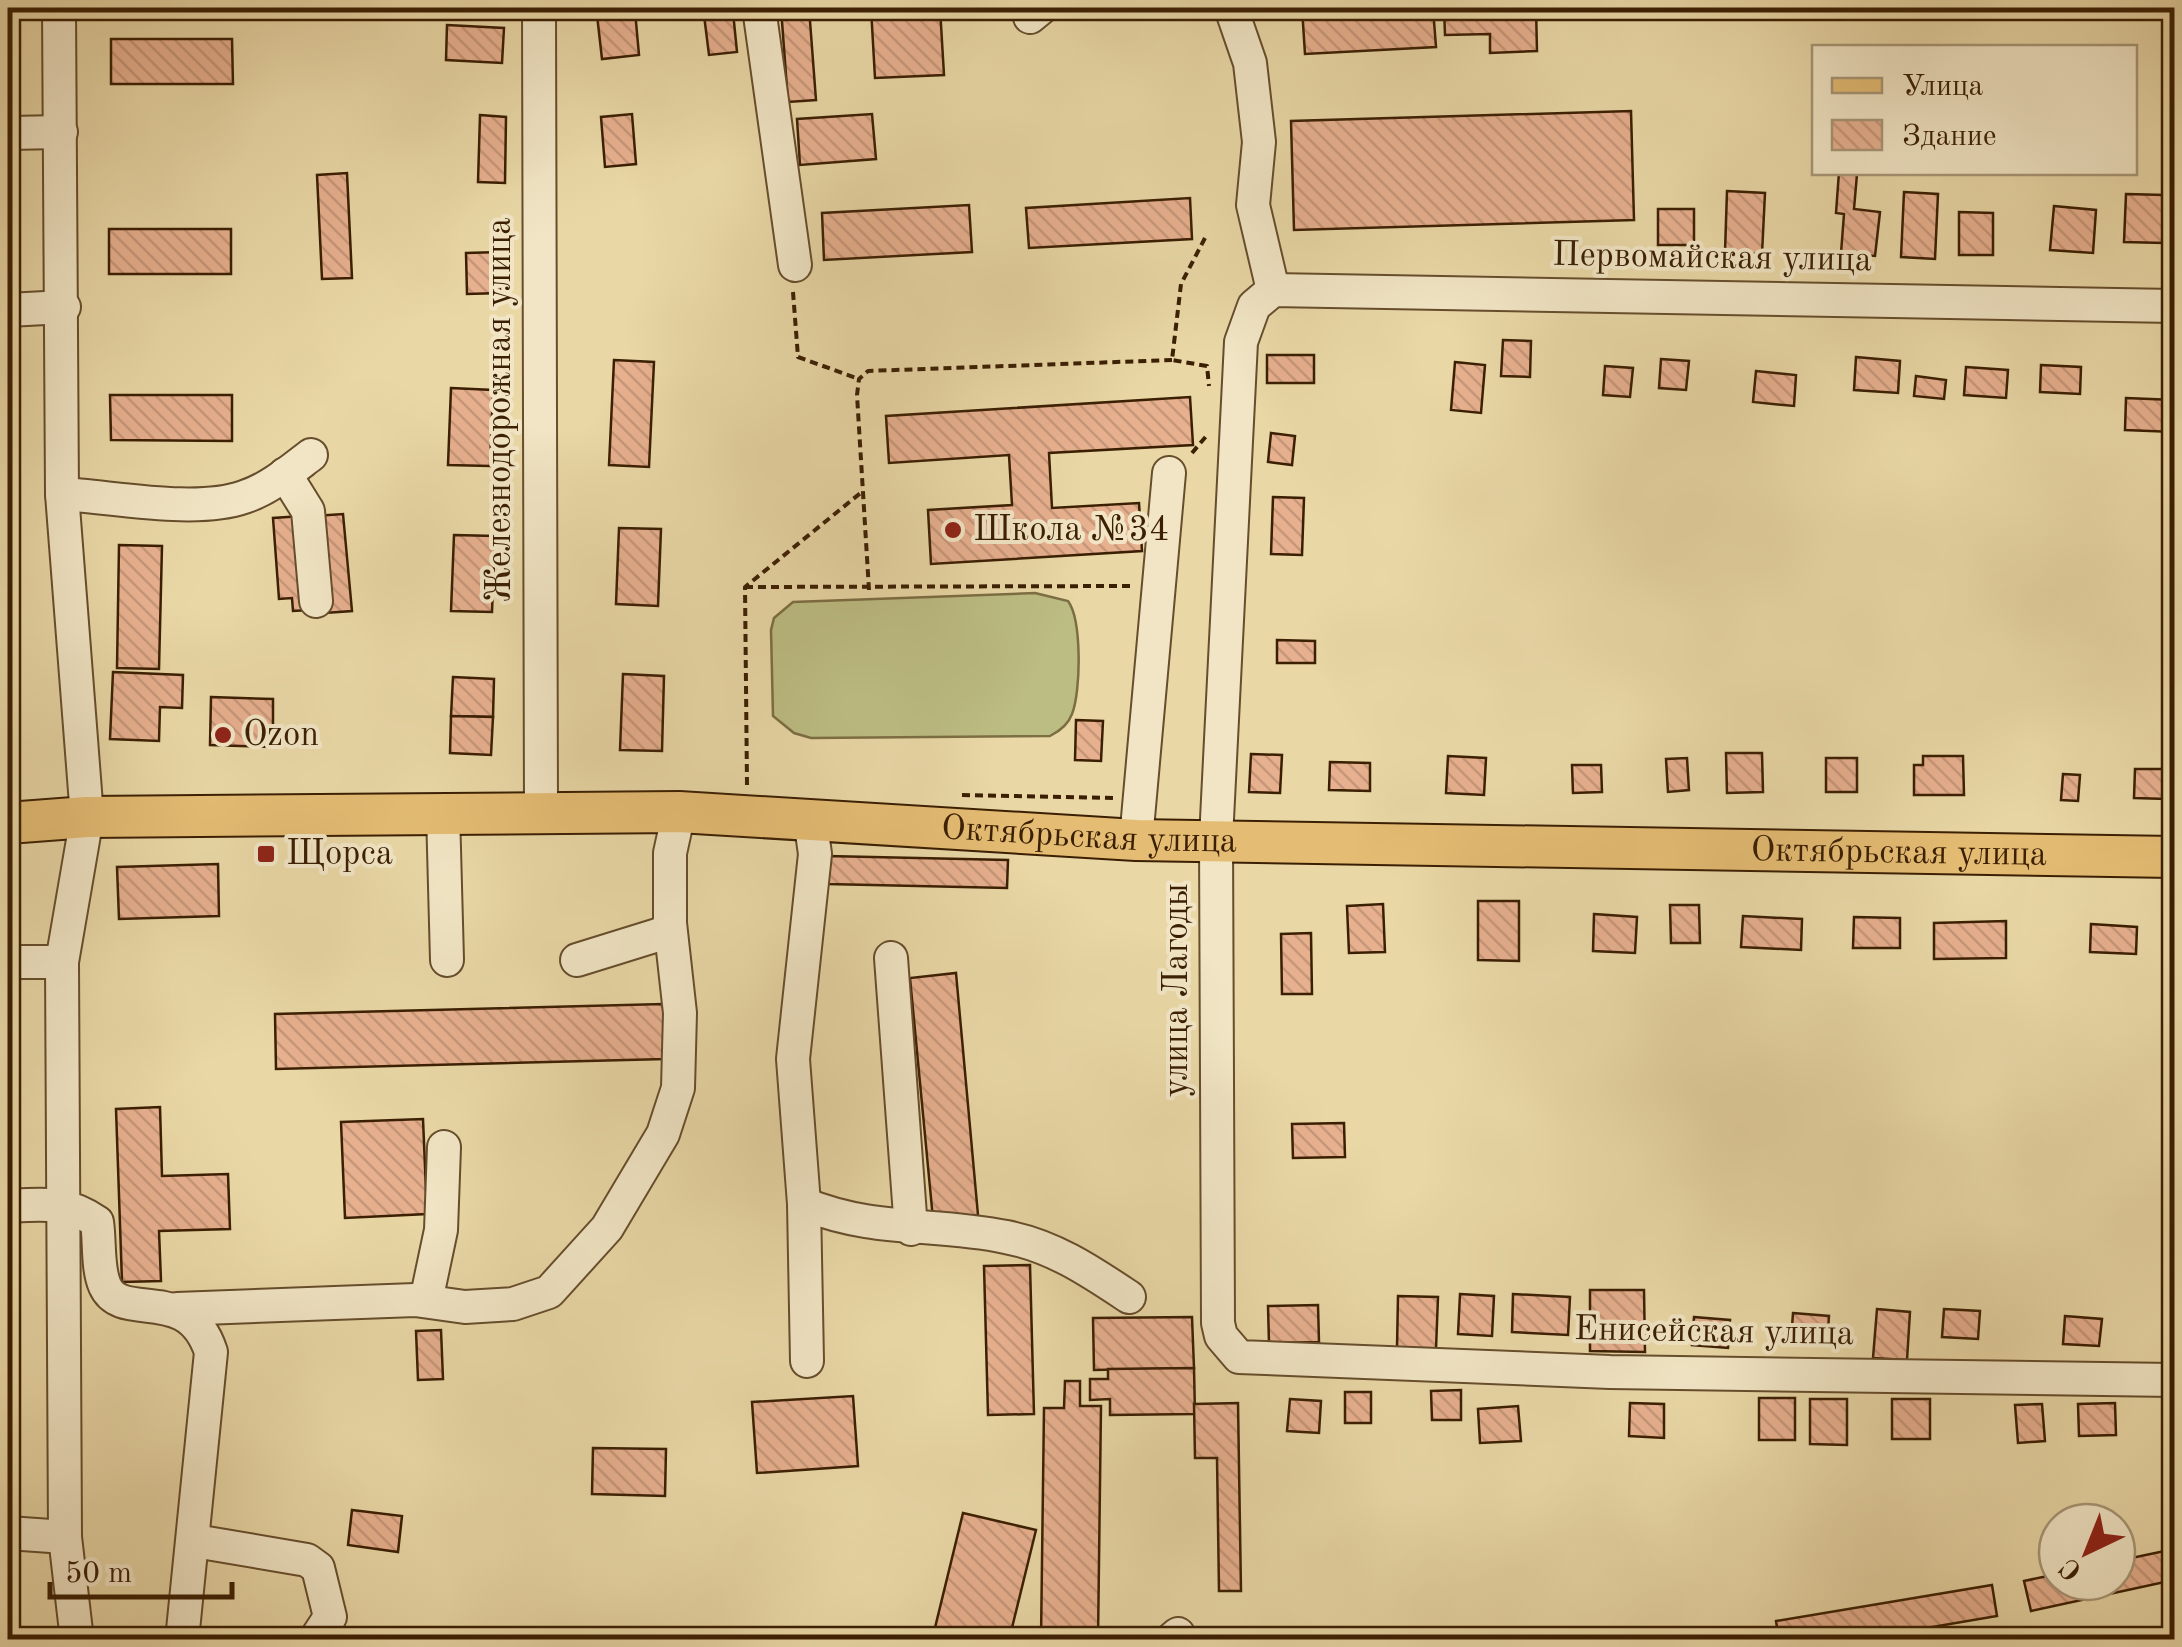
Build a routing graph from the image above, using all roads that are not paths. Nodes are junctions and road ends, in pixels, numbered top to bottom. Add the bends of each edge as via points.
1 (59, 8) edge
2 (539, 8) edge
3 (760, 8) edge
4 (1231, 8) edge
5 (61, 132) junction
6 (8, 133) edge
7 (795, 265) road end
8 (1263, 298) junction
9 (2174, 306) edge
10 (64, 307) junction
11 (8, 310) edge
12 (1169, 473) road end
13 (62, 494) junction
14 (316, 601) dead end
15 (443, 812) junction
16 (542, 812) junction
17 (679, 812) junction
18 (88, 817) junction
19 (810, 818) junction
20 (8, 822) edge
21 (1216, 839) junction
22 (1136, 840) junction
23 (2174, 858) edge
24 (670, 923) junction
25 (891, 958) dead end
26 (447, 960) dead end
27 (577, 960) dead end
28 (8, 962) edge
29 (62, 962) junction
30 (444, 1147) dead end
31 (62, 1204) junction
32 (804, 1204) junction
33 (8, 1206) edge
34 (911, 1229) junction
35 (1129, 1298) dead end
36 (426, 1301) junction
37 (176, 1308) junction
38 (1253, 1359) joint
39 (807, 1361) dead end
40 (2174, 1380) edge
41 (8, 1533) edge
42 (65, 1536) junction
43 (194, 1541) junction
44 (76, 1640) edge
45 (182, 1640) edge
46 (315, 1640) edge

1 - 5 street
2 - 16 street, Железнодорожная улица
3 - 7 street
4 - 8 street via 1254,94 1253,205
5 - 6 street
5 - 10 street
8 - 9 street, Первомайская улица
8 - 21 street, улица Лагоды via 1241,342
10 - 11 street
10 - 13 street
12 - 22 street
13 - 14 street via 213,503 242,498 298,465
13 - 18 street
15 - 16 main road, Октябрьская улица
15 - 18 main road, Октябрьская улица
15 - 26 street
16 - 17 main road, Октябрьская улица
17 - 19 main road, Октябрьская улица
17 - 24 street via 670,853
18 - 20 main road, Октябрьская улица
18 - 29 street
19 - 22 main road, Октябрьская улица
19 - 32 street via 815,854 793,1059
21 - 22 main road, Октябрьская улица
21 - 23 main road, Октябрьская улица
21 - 38 street, улица Лагоды via 1218,1323 1229,1348
24 - 27 street via 654,938
24 - 36 street via 680,1013 678,1088 662,1134 608,1228 550,1292 497,1305
25 - 34 street
28 - 29 street
29 - 31 street
30 - 36 street via 440,1230
31 - 33 street
31 - 37 street via 97,1222 103,1279 112,1296
31 - 42 street
32 - 34 street via 845,1220
32 - 39 street
34 - 35 street via 1006,1237 1058,1253
36 - 37 street
37 - 43 street via 204,1330 211,1352
38 - 40 street, Енисейская улица
41 - 42 street
42 - 44 street
43 - 45 street
43 - 46 street via 306,1560 318,1568 330,1618

